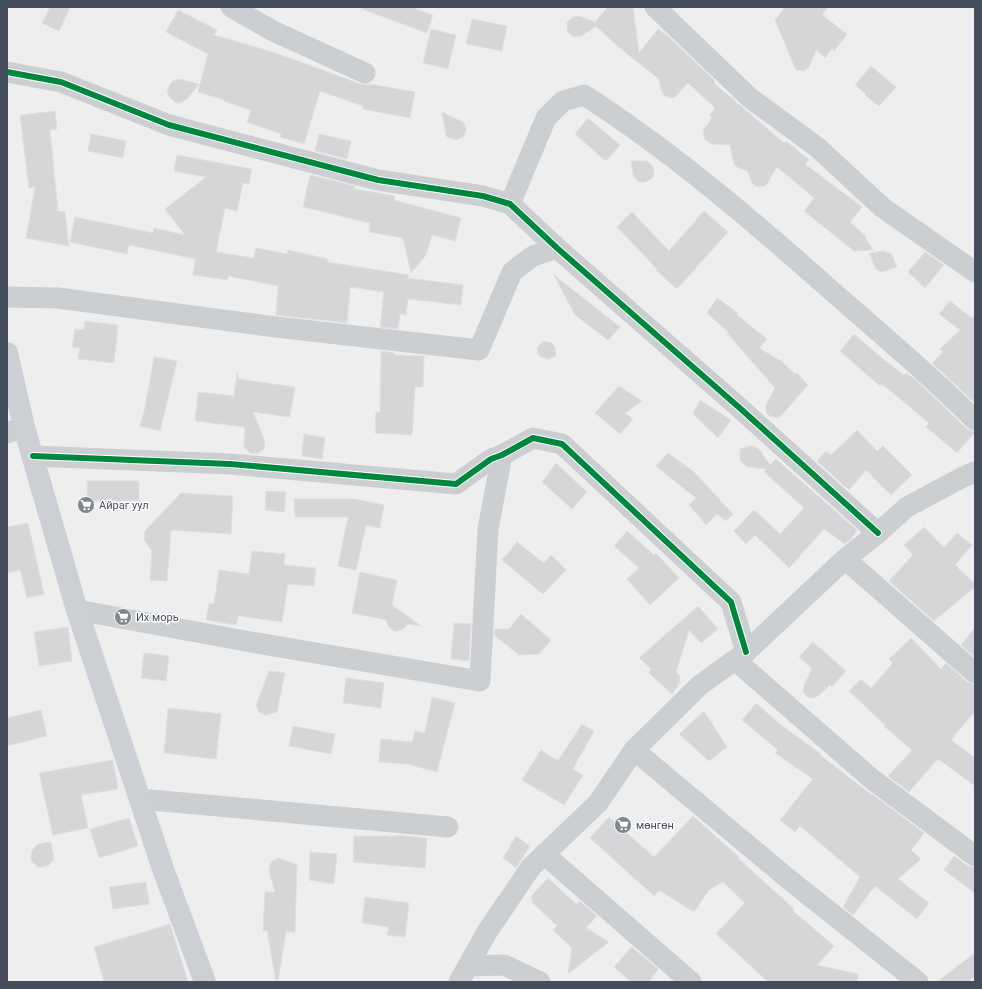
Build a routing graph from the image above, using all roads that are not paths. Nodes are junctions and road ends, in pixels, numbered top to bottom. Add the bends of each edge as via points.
1 (231, 7) edge
2 (655, 7) edge
3 (7, 72) edge
4 (365, 73) dead end
5 (510, 204) junction
6 (557, 248) junction
7 (975, 272) edge
8 (7, 297) edge
9 (7, 353) edge
10 (975, 420) edge
11 (16, 430) edge
12 (502, 455) junction
13 (33, 456) junction
14 (975, 472) edge
15 (878, 533) junction
16 (845, 559) junction
17 (77, 610) junction
18 (740, 656) junction
19 (975, 673) edge
20 (634, 750) junction
21 (140, 798) junction
22 (448, 826) dead end
23 (544, 854) junction
24 (975, 856) edge
25 (464, 974) edge
26 (205, 982) edge
27 (540, 982) edge
28 (691, 982) edge
29 (918, 982) edge

1 - 4 street via 273,32
2 - 7 street via 750,98 817,148 883,208
3 - 5 street via 61,82 169,125 378,180 482,196
5 - 6 street
5 - 10 street via 546,118 563,101 584,95 626,122 682,164 795,258 946,391
6 - 8 street via 532,256 512,272 479,350 276,327 58,298
6 - 15 street
9 - 11 main road
11 - 13 main road
12 - 13 street via 491,459 456,484 230,464
12 - 17 street via 488,529 480,681
12 - 18 street via 533,438 562,444 730,602
13 - 17 main road
14 - 15 street via 907,507
15 - 16 street
16 - 18 street
16 - 19 street
17 - 21 main road
18 - 20 street via 700,685
18 - 24 street via 873,780
20 - 23 street via 598,803
20 - 29 street via 792,882
21 - 22 street
21 - 26 main road
23 - 25 street via 531,867 487,932
23 - 28 street
25 - 27 street via 504,965

